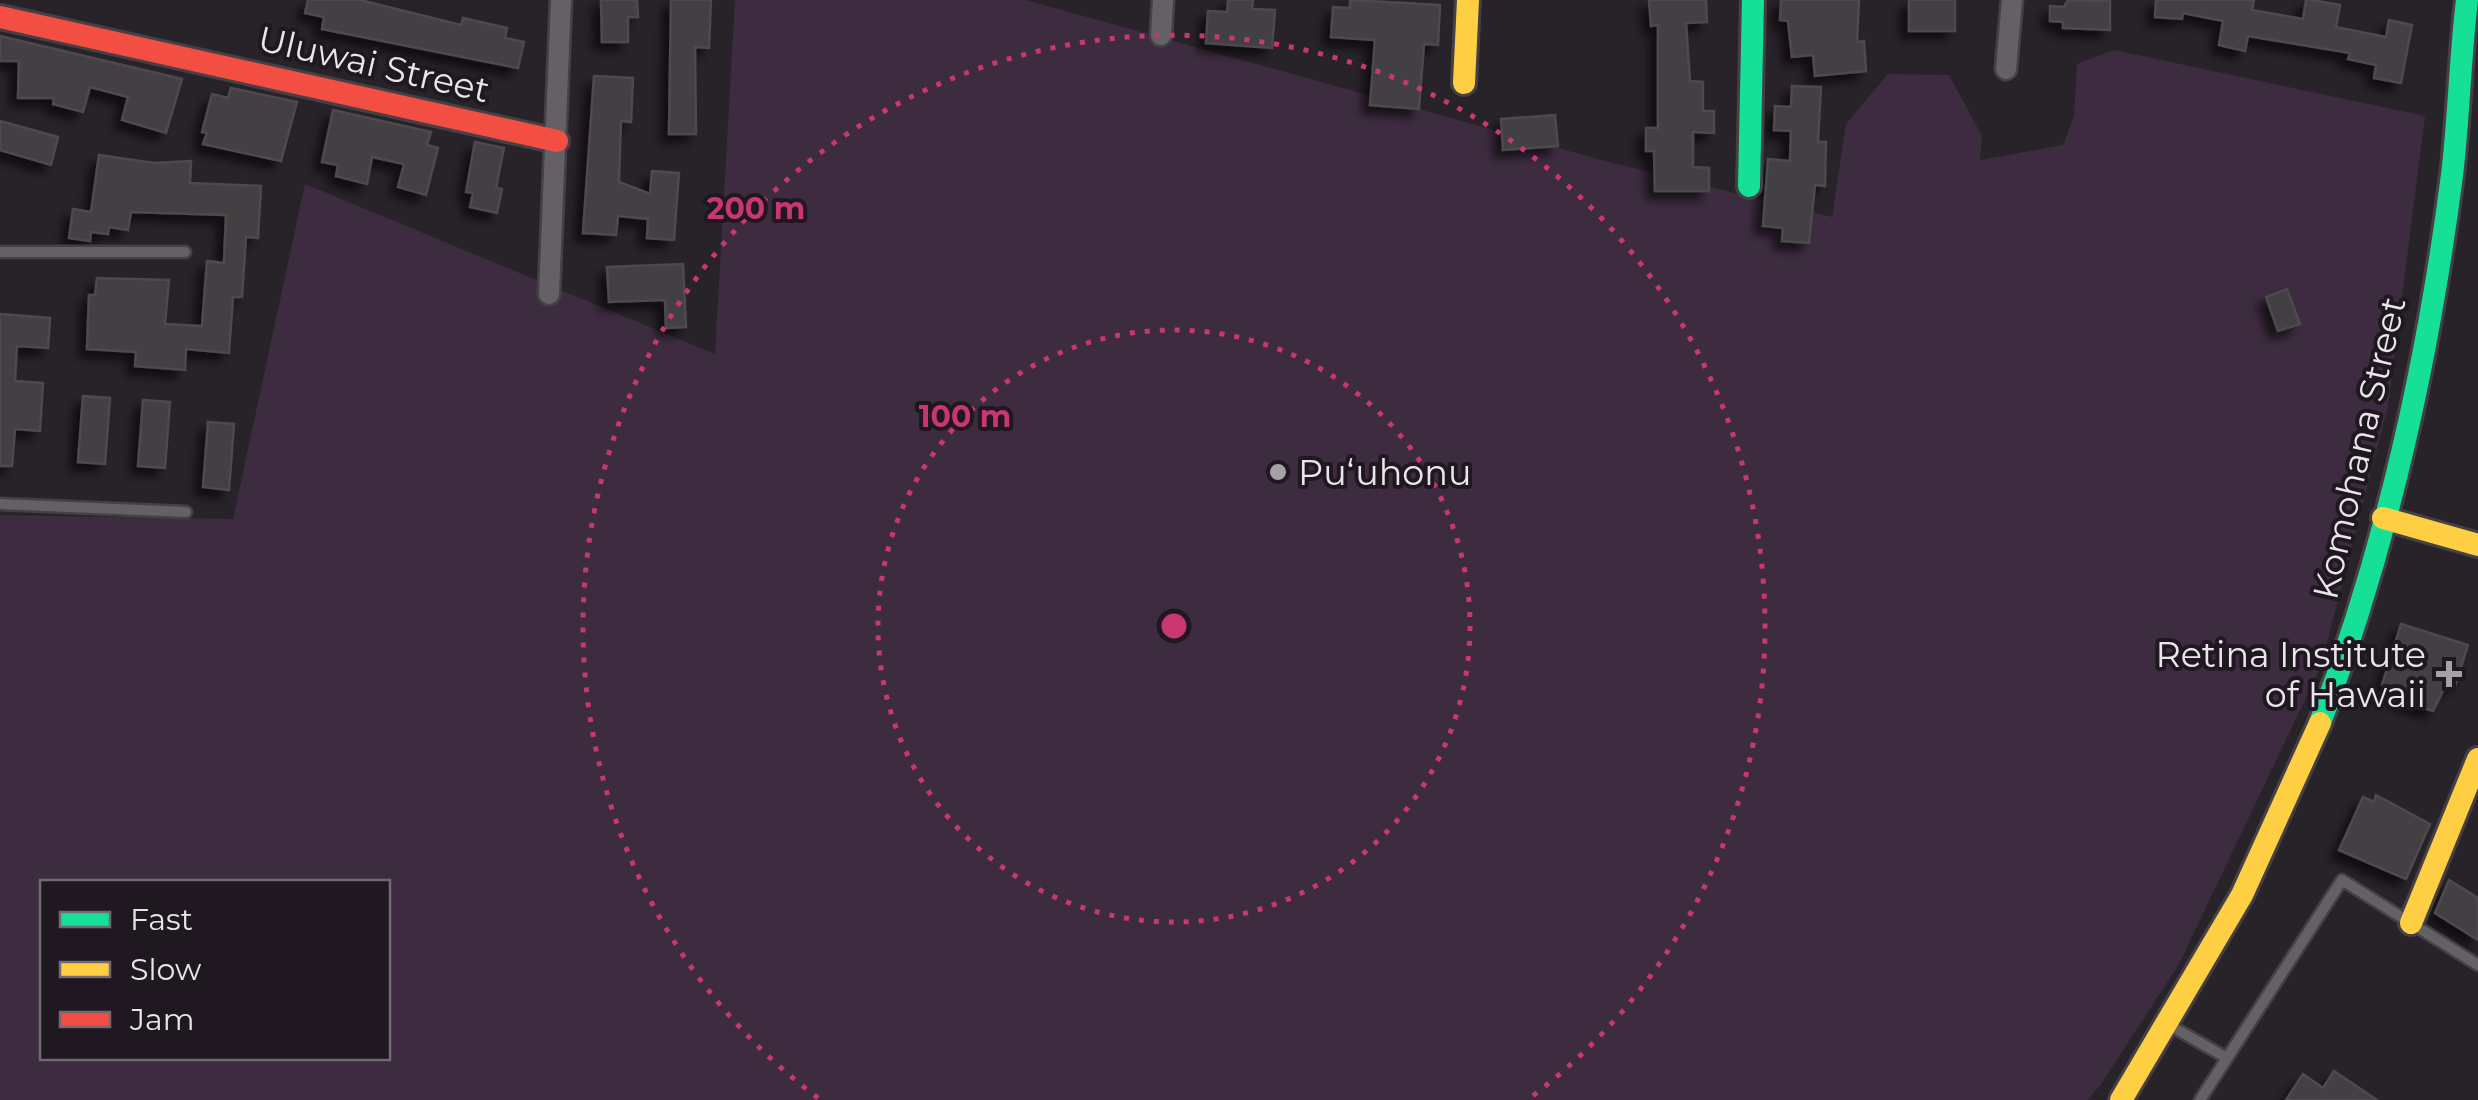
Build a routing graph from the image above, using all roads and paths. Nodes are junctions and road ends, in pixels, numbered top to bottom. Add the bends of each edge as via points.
1 (562, 0) edge
2 (1163, 0) edge
3 (1468, 0) edge
4 (1753, 0) edge
5 (2012, 0) edge
6 (2467, 0) edge
7 (0, 16) edge
8 (1161, 36) dead end
9 (2006, 69) dead end
10 (1464, 83) dead end
11 (557, 141) junction
12 (1749, 186) dead end
13 (0, 252) edge
14 (184, 252) dead end
15 (549, 294) dead end
16 (0, 504) edge
17 (186, 512) dead end
18 (2383, 518) junction
19 (2478, 545) edge
20 (2478, 762) edge
21 (2411, 923) junction
22 (2478, 966) edge
23 (2168, 1024) junction
24 (2227, 1058) junction
25 (2121, 1100) edge
26 (2200, 1100) edge

1 - 11 street
2 - 8 street
3 - 10 main road
4 - 12 main road
5 - 9 street
6 - 18 main road, Komohana Street via 2452,170 2424,338
7 - 11 main road, Uluwai Street
11 - 15 street
13 - 14 lane
16 - 17 lane
18 - 19 main road
18 - 23 main road, Komohana Street via 2332,690 2287,804
20 - 21 main road
21 - 22 lane
21 - 24 lane via 2342,880
23 - 24 lane
23 - 25 main road, Komohana Street
24 - 26 lane

